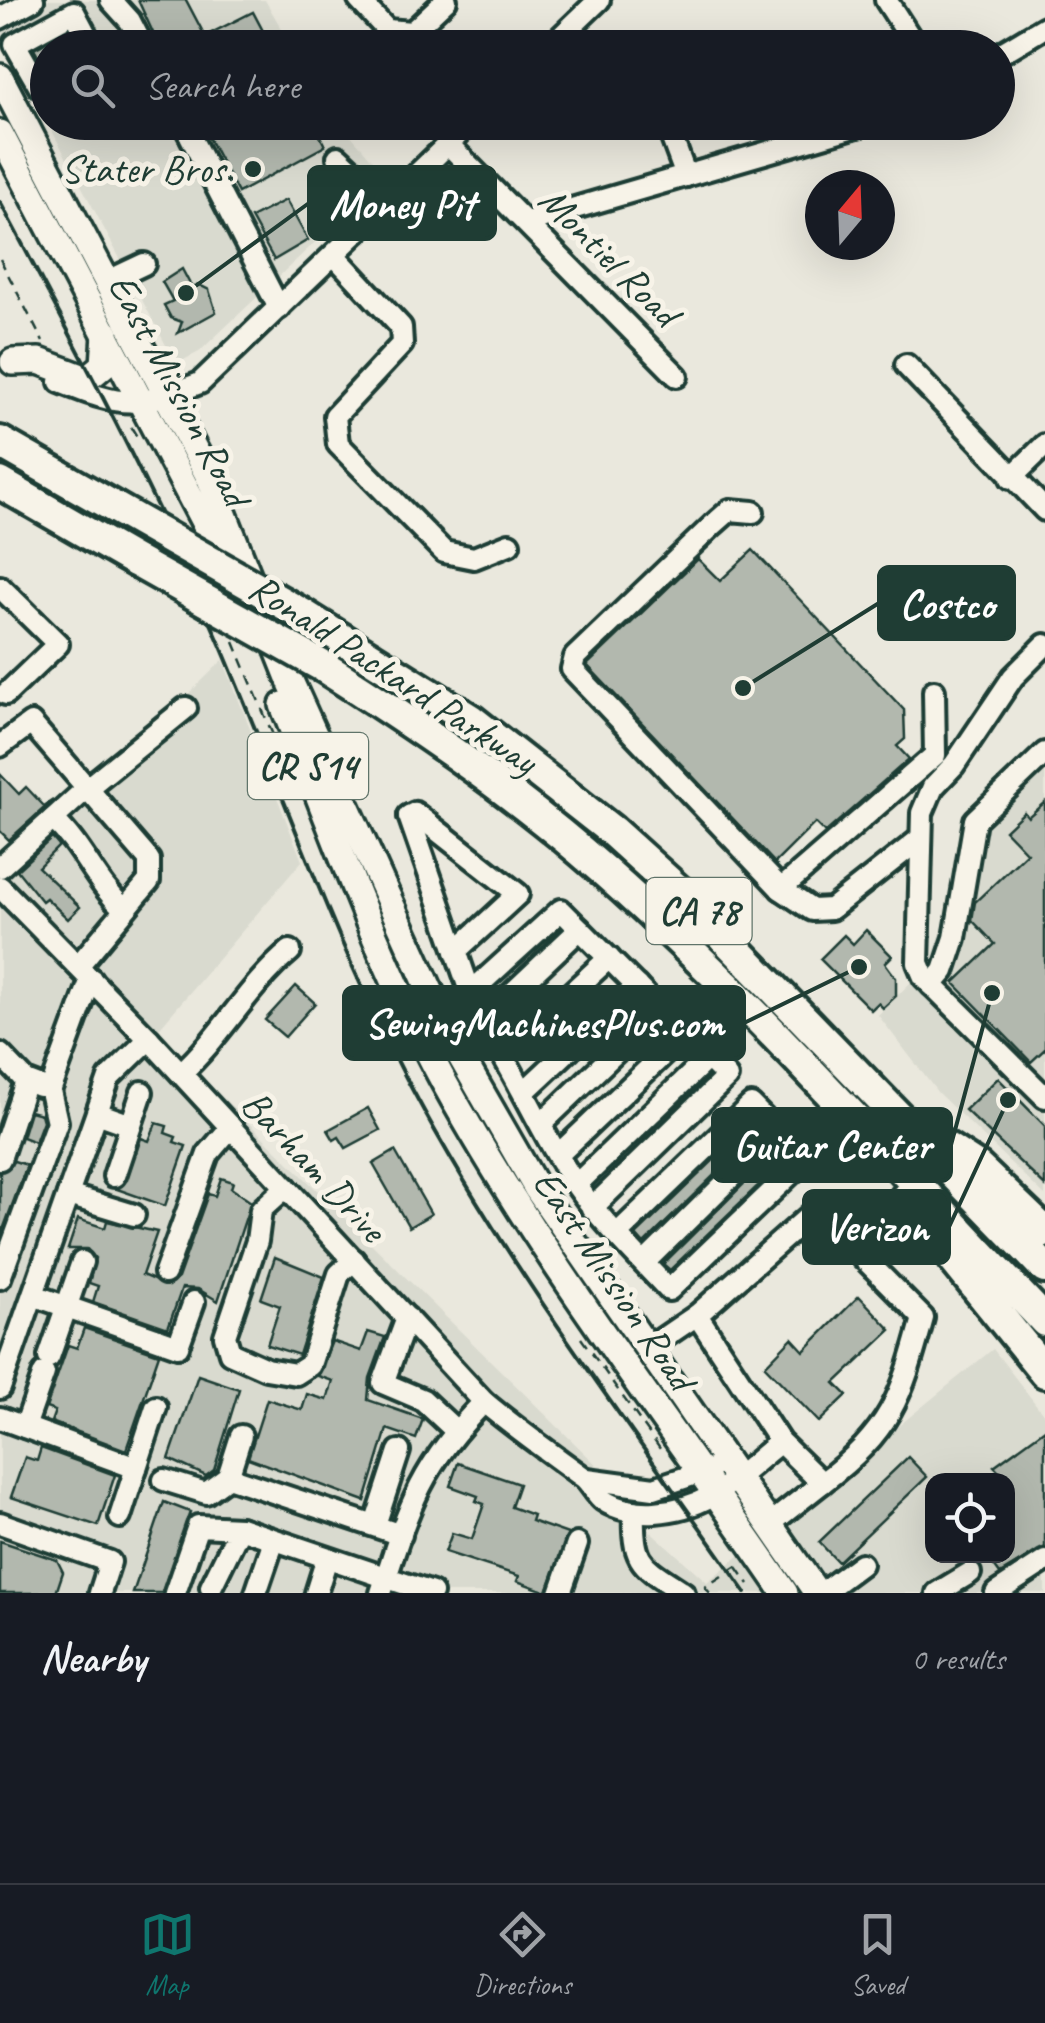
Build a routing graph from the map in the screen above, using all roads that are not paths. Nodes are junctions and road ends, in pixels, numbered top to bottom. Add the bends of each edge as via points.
1 (33, 0) edge
2 (111, 0) edge
3 (359, 0) edge
4 (446, 0) edge
5 (600, 0) edge
6 (886, 0) edge
7 (6, 10) edge
8 (1045, 27) edge
9 (41, 30) edge
10 (84, 30) edge
11 (135, 30) edge
12 (387, 30) edge
13 (414, 30) edge
14 (569, 30) edge
15 (905, 30) edge
16 (30, 36) edge
17 (1015, 45) edge
18 (30, 67) edge
19 (30, 87) edge
20 (4, 92) edge
21 (0, 133) edge
22 (30, 139) edge
23 (30, 140) edge
24 (192, 140) edge
25 (452, 140) edge
26 (673, 140) edge
27 (810, 140) edge
28 (448, 144) junction
29 (338, 158) dead end
30 (686, 176) junction
31 (388, 204) junction
32 (526, 222) junction
33 (335, 256) junction
34 (144, 264) dead end
35 (108, 281) junction
36 (280, 308) junction
37 (106, 333) junction
38 (6, 359) edge
39 (906, 364) dead end
40 (678, 376) dead end
41 (156, 400) junction
42 (0, 442) edge
43 (1045, 445) edge
44 (1011, 478) junction
45 (0, 482) edge
46 (0, 494) edge
47 (1044, 509) edge
48 (753, 512) dead end
49 (90, 534) junction
50 (509, 544) dead end
51 (0, 587) edge
52 (1045, 646) edge
53 (934, 691) dead end
54 (6, 694) dead end
55 (186, 708) dead end
56 (0, 746) edge
57 (1045, 753) edge
58 (86, 789) junction
59 (53, 819) junction
60 (921, 838) junction
61 (0, 867) edge
62 (0, 887) edge
63 (781, 890) junction
64 (124, 909) junction
65 (580, 929) junction
66 (290, 951) dead end
67 (456, 952) junction
68 (609, 958) junction
69 (84, 972) junction
70 (637, 986) junction
71 (932, 986) junction
72 (470, 992) junction
73 (505, 1000) dead end
74 (660, 1010) junction
75 (415, 1020) junction
76 (449, 1033) junction
77 (685, 1034) junction
78 (149, 1039) junction
79 (0, 1054) edge
80 (708, 1058) junction
81 (181, 1073) junction
82 (26, 1082) junction
83 (820, 1084) junction
84 (50, 1091) junction
85 (142, 1092) dead end
86 (524, 1092) junction
87 (1045, 1097) edge
88 (8, 1107) edge
89 (97, 1113) junction
90 (892, 1113) junction
91 (542, 1123) junction
92 (132, 1125) junction
93 (230, 1127) junction
94 (777, 1132) junction
95 (560, 1153) junction
96 (0, 1160) edge
97 (114, 1176) dead end
98 (578, 1183) junction
99 (286, 1187) junction
100 (68, 1194) junction
101 (592, 1208) junction
102 (134, 1214) dead end
103 (1045, 1232) edge
104 (617, 1234) junction
105 (354, 1260) junction
106 (82, 1262) dead end
107 (644, 1263) junction
108 (1045, 1268) edge
109 (165, 1273) dead end
110 (0, 1278) edge
111 (33, 1296) junction
112 (194, 1302) dead end
113 (67, 1308) junction
114 (697, 1315) junction
115 (407, 1318) junction
116 (1045, 1321) edge
117 (648, 1350) junction
118 (1045, 1372) edge
119 (0, 1388) edge
120 (484, 1402) junction
121 (156, 1406) dead end
122 (0, 1418) edge
123 (25, 1428) junction
124 (455, 1430) junction
125 (241, 1436) dead end
126 (780, 1442) junction
127 (400, 1451) dead end
128 (136, 1468) junction
129 (738, 1470) junction
130 (700, 1474) junction
131 (228, 1477) junction
132 (587, 1479) junction
133 (164, 1480) dead end
134 (822, 1483) junction
135 (716, 1496) junction
136 (634, 1511) junction
137 (120, 1517) dead end
138 (0, 1523) edge
139 (770, 1524) junction
140 (375, 1525) junction
141 (240, 1528) junction
142 (400, 1535) junction
143 (274, 1540) junction
144 (577, 1544) dead end
145 (327, 1558) junction
146 (1045, 1561) edge
147 (861, 1564) dead end
148 (970, 1573) dead end
149 (384, 1585) edge
150 (211, 1587) dead end
151 (679, 1591) edge
152 (100, 1593) edge
153 (175, 1593) edge
154 (256, 1593) edge
155 (316, 1593) edge
156 (432, 1593) edge
157 (560, 1593) edge
158 (785, 1593) edge
159 (820, 1593) edge
160 (937, 1593) edge
161 (996, 1593) edge

1 - 7 street
2 - 11 street
3 - 12 street
4 - 13 street
5 - 14 street
6 - 15 street
8 - 17 street
9 - 10 street via 74,12
16 - 18 street via 15,44
19 - 20 street
20 - 22 main road, East Mission Road / CR S14
21 - 37 main road, East Mission Road / CR S14
23 - 35 main road, East Mission Road / CR S14
24 - 36 street
25 - 28 street
26 - 30 street
27 - 30 street
28 - 31 street
28 - 32 street, Montiel Road
29 - 31 street
30 - 32 street
31 - 33 street
32 - 40 street, Montiel Road
33 - 36 street
33 - 50 street via 401,327 402,344 335,416 338,444 444,552 474,558
34 - 35 street
35 - 41 main road, East Mission Road / CR S14
36 - 41 street via 200,382
37 - 38 main road via 104,366 87,378 39,361
37 - 41 main road, East Mission Road / CR S14
38 - 41 street via 104,399
39 - 44 street
41 - 75 main road, East Mission Road / CR S14
41 - 76 main road, East Mission Road / CR S14 via 215,489 291,683
42 - 90 highway, Ronald Packard Parkway / CA 78, bridge via 429,691 568,793 684,896
43 - 44 street
44 - 47 street
45 - 49 highway, Ronald Packard Parkway / CA 78
46 - 49 highway
48 - 63 street via 730,510 575,656 572,669
49 - 83 highway, Ronald Packard Parkway / CA 78, bridge via 324,668 490,778 723,982
51 - 54 street via 58,644
52 - 60 street via 1013,677 933,787
53 - 63 street via 934,755
55 - 58 street
56 - 58 street via 31,723
57 - 71 street via 975,820 954,938
58 - 59 street
58 - 64 street via 149,860 150,881
59 - 61 street
59 - 64 street
60 - 63 street via 831,908 812,910
60 - 71 street via 918,962
62 - 69 street, Barham Drive
64 - 69 street
65 - 68 street
65 - 72 street via 562,910
65 - 73 street
66 - 81 street via 239,1000
67 - 67 street via 409,816 415,814 518,894
67 - 72 street
68 - 70 street
68 - 86 street via 503,1056
69 - 78 street, Barham Drive
69 - 84 street
70 - 74 street
70 - 86 street
71 - 87 street
72 - 76 street via 479,1017
74 - 77 street
74 - 91 street
75 - 76 main road
75 - 130 main road, East Mission Road / CR S14 via 515,1203
76 - 117 main road, East Mission Road / CR S14 via 537,1189
77 - 80 street
77 - 95 street
78 - 81 street, Barham Drive
78 - 89 street via 109,1078
79 - 82 street
80 - 98 street
80 - 101 street via 728,1078
81 - 93 street, Barham Drive
82 - 84 street
82 - 88 street
83 - 116 highway, Ronald Packard Parkway / CA 78
83 - 118 highway via 871,1158
84 - 110 street via 57,1122
85 - 92 street
86 - 91 street
88 - 96 street
89 - 92 street
89 - 100 street
90 - 103 highway via 978,1168
90 - 108 highway, Ronald Packard Parkway / CA 78
91 - 95 street
92 - 97 street
93 - 99 street, Barham Drive
93 - 109 street via 208,1154
94 - 104 street via 752,1105
94 - 107 street
94 - 107 street via 805,1160 670,1290
95 - 98 street
98 - 101 street
99 - 105 street, Barham Drive
99 - 105 street via 261,1210 226,1336 230,1353 296,1374 310,1365 339,1274
100 - 102 street
100 - 111 street
101 - 104 street
104 - 107 street
105 - 115 street, Barham Drive
106 - 113 street
111 - 113 street
111 - 119 street
112 - 113 street via 178,1346
113 - 123 street
114 - 117 street
114 - 126 street
114 - 134 street via 816,1210 923,1318 892,1414
115 - 120 street, Barham Drive
115 - 124 street via 383,1384 423,1400
117 - 129 main road, East Mission Road / CR S14
120 - 124 street
120 - 132 street, Barham Drive via 534,1446
121 - 128 street
122 - 123 street
123 - 128 street
124 - 142 street via 416,1490
125 - 131 street
126 - 129 street
126 - 134 street
127 - 140 street
128 - 137 street
129 - 130 street, Barham Drive
129 - 135 street
129 - 139 main road, East Mission Road / CR S14
130 - 132 street, Barham Drive via 654,1488
130 - 135 main road, East Mission Road / CR S14
131 - 133 street via 206,1492
131 - 140 street
132 - 136 street, Barham Drive via 601,1499
134 - 139 street
135 - 136 street via 687,1510
135 - 158 main road, East Mission Road / CR S14 via 759,1577
136 - 151 street via 632,1545 640,1564
138 - 152 street via 110,1562
139 - 159 main road, East Mission Road / CR S14
140 - 142 street
141 - 143 street
141 - 150 street
141 - 153 street via 198,1526
142 - 149 street
143 - 145 street
143 - 154 street
144 - 157 street
145 - 149 street
145 - 155 street
146 - 161 street
147 - 159 street
148 - 160 street
149 - 156 street

